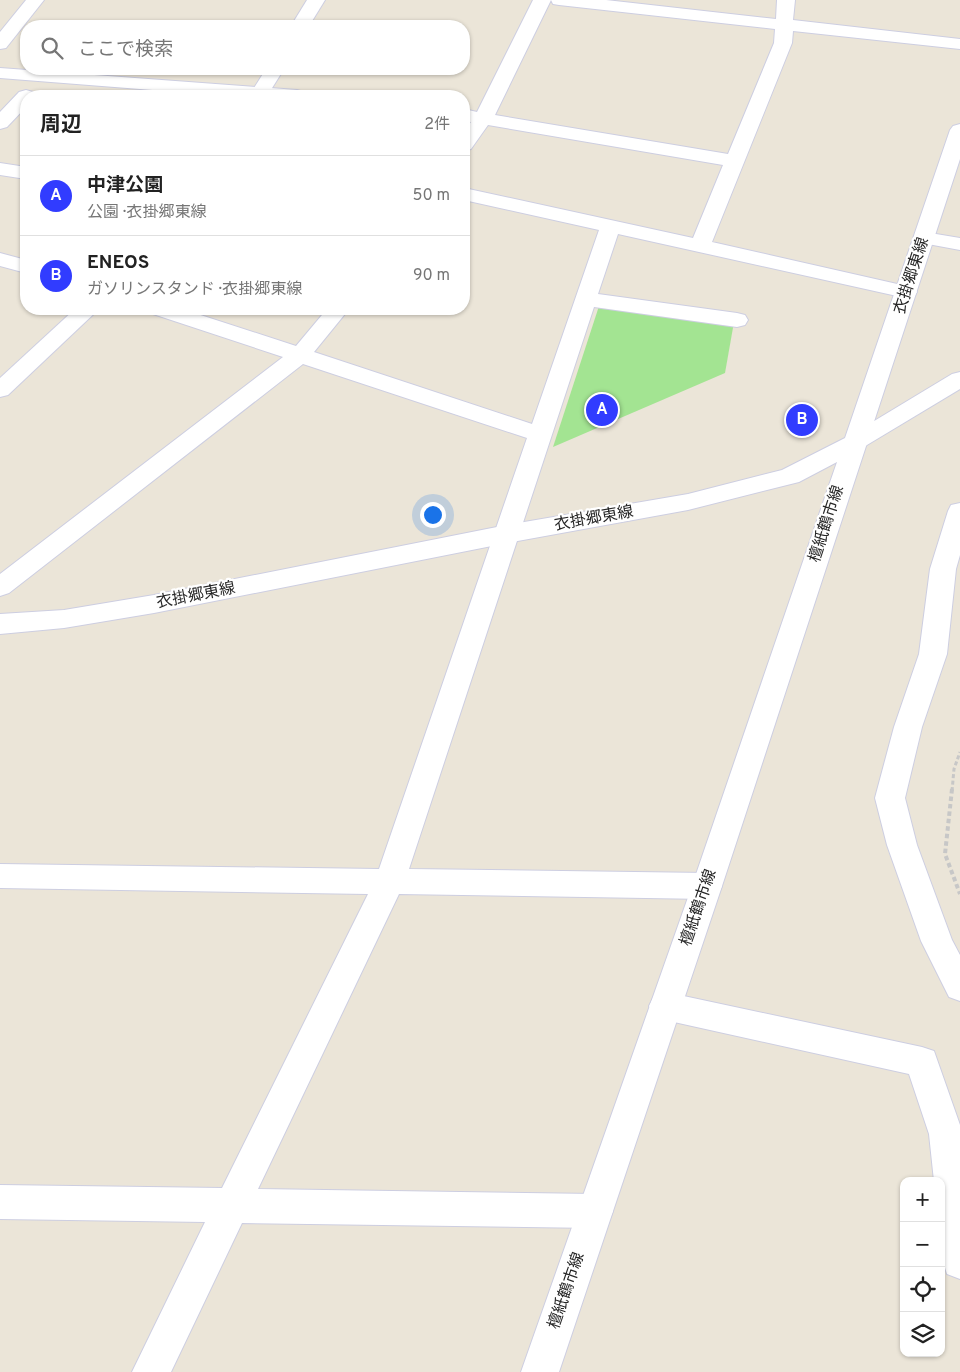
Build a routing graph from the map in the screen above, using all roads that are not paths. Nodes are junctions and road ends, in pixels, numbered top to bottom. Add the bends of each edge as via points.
1 (316, 0) edge
2 (542, 0) edge
3 (559, 0) edge
4 (786, 0) edge
5 (23, 8) edge
6 (304, 20) edge
7 (786, 25) junction
8 (0, 44) edge
9 (960, 44) edge
10 (0, 73) edge
11 (20, 74) edge
12 (31, 75) edge
13 (271, 75) edge
14 (46, 76) junction
15 (136, 76) edge
16 (32, 90) edge
17 (232, 90) edge
18 (262, 90) edge
19 (20, 102) edge
20 (470, 116) edge
21 (484, 118) junction
22 (0, 123) edge
23 (960, 130) edge
24 (470, 137) edge
25 (735, 161) junction
26 (0, 169) edge
27 (20, 172) edge
28 (470, 195) edge
29 (610, 227) junction
30 (924, 238) junction
31 (960, 244) edge
32 (700, 246) junction
33 (0, 259) edge
34 (20, 265) edge
35 (906, 292) junction
36 (585, 300) junction
37 (81, 315) edge
38 (179, 315) edge
39 (333, 315) edge
40 (737, 320) dead end
41 (300, 355) junction
42 (960, 379) edge
43 (0, 390) edge
44 (539, 434) junction
45 (854, 443) junction
46 (960, 511) edge
47 (507, 534) junction
48 (0, 587) edge
49 (0, 624) edge
50 (0, 876) edge
51 (390, 881) junction
52 (707, 886) junction
53 (948, 948) edge
54 (960, 987) edge
55 (665, 1006) junction
56 (0, 1202) edge
57 (232, 1207) junction
58 (595, 1211) junction
59 (960, 1261) edge
60 (151, 1372) edge
61 (540, 1372) edge

1 - 6 street
2 - 21 street
3 - 7 street
4 - 7 street
5 - 8 street
7 - 9 street
7 - 25 street via 783,43
10 - 11 street
12 - 14 street
13 - 18 street
14 - 15 street
14 - 16 street
15 - 17 street
19 - 22 street
20 - 21 street
21 - 24 street
21 - 25 street
23 - 30 street, 衣掛郷東線
25 - 32 street
26 - 27 street
28 - 29 street
29 - 32 street
29 - 36 street
30 - 31 street
30 - 35 street, 衣掛郷東線
32 - 35 street
33 - 34 street
35 - 45 street, 衣掛郷東線
36 - 40 street
36 - 44 street
37 - 43 street
38 - 41 street
39 - 41 street
41 - 44 street
41 - 48 street
42 - 45 street
44 - 47 street
45 - 47 street, 衣掛郷東線 via 790,476 688,502
45 - 52 street, 檀紙鶴市線
46 - 53 street via 942,569 933,654 908,727 890,798 902,845
47 - 49 street, 衣掛郷東線 via 154,604 64,619
47 - 51 street
50 - 51 street
51 - 52 street
51 - 57 street
52 - 55 street, 檀紙鶴市線
53 - 54 street
55 - 58 street, 檀紙鶴市線
55 - 59 street via 922,1062 946,1134
56 - 57 street
57 - 58 street
57 - 60 street
58 - 61 street, 檀紙鶴市線

